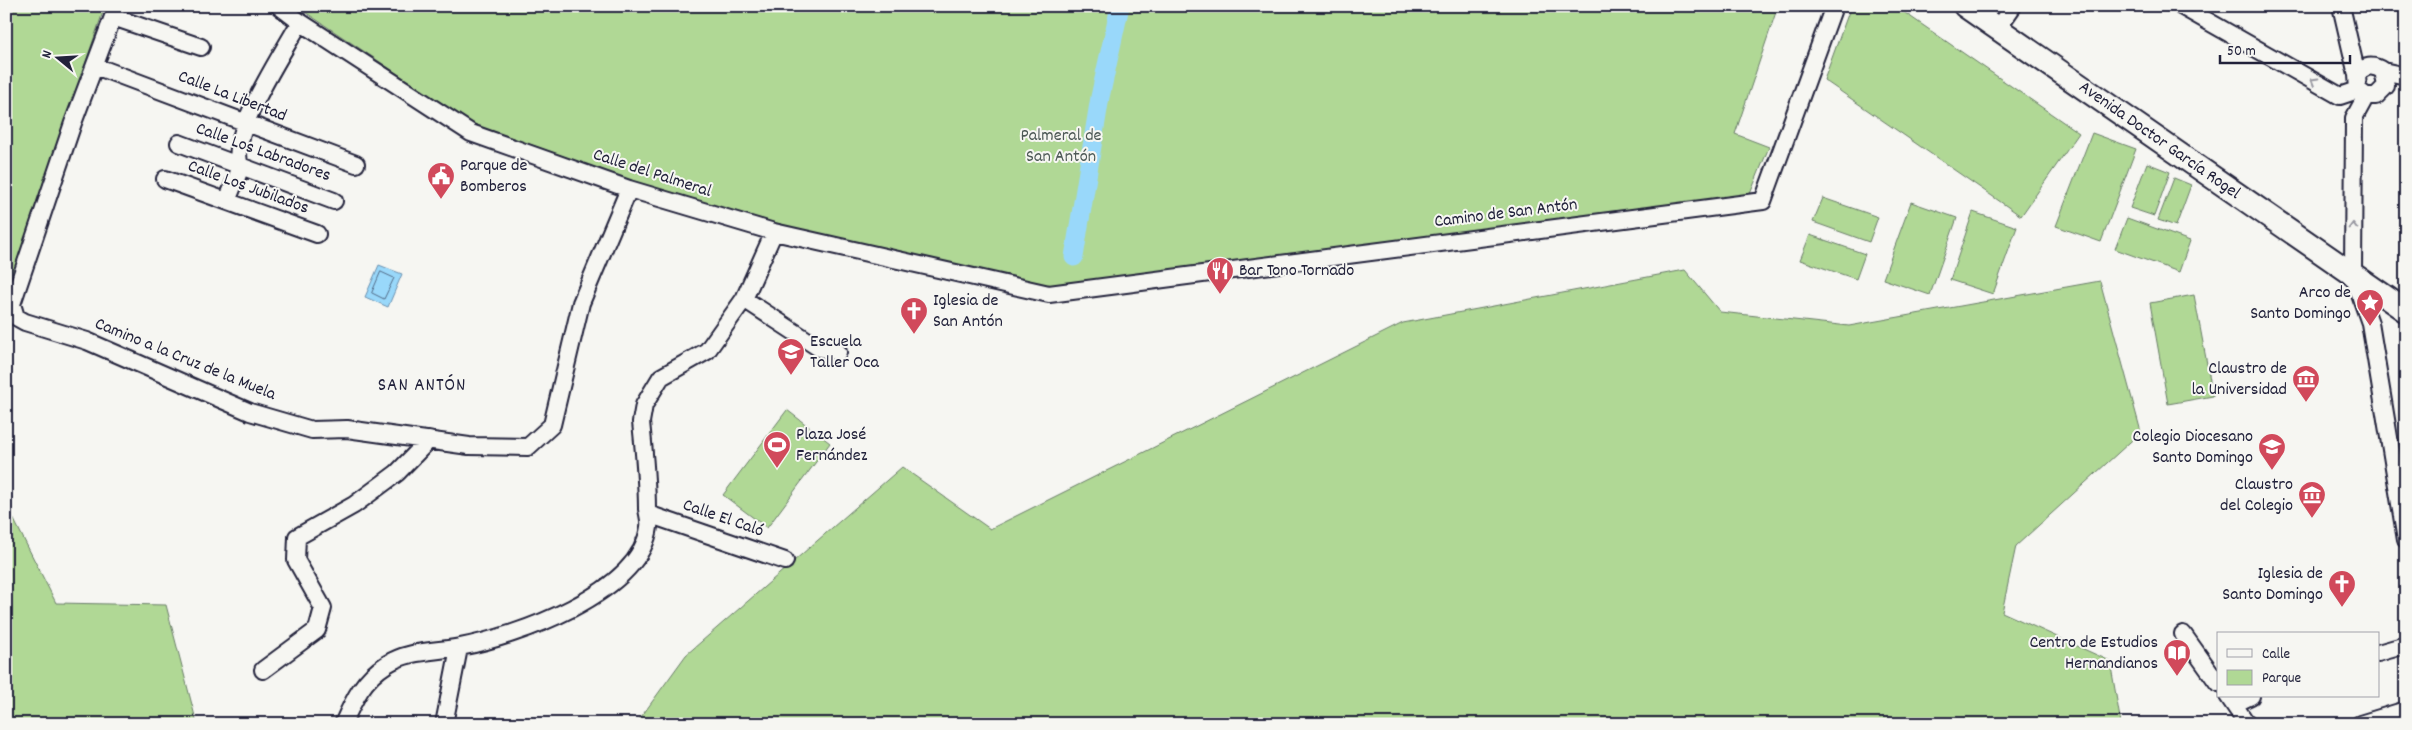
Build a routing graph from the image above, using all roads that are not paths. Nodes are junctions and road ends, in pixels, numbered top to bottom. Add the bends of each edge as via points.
1 (279, 6) edge
2 (1834, 6) edge
3 (1965, 6) edge
4 (2014, 6) edge
5 (2181, 6) edge
6 (2341, 6) edge
7 (115, 11) edge
8 (300, 22) junction
9 (1997, 29) junction
10 (201, 47) dead end
11 (95, 66) junction
12 (2383, 71) junction
13 (2406, 76) edge
14 (2360, 87) junction
15 (244, 123) junction
16 (179, 143) dead end
17 (356, 164) dead end
18 (241, 167) junction
19 (165, 179) dead end
20 (629, 189) junction
21 (227, 201) junction
22 (334, 201) dead end
23 (774, 232) junction
24 (317, 234) dead end
25 (2353, 275) junction
26 (1049, 294) joint
27 (744, 299) junction
28 (2406, 312) edge
29 (838, 352) dead end
30 (429, 440) junction
31 (648, 514) junction
32 (2406, 540) edge
33 (785, 561) dead end
34 (2183, 634) dead end
35 (2406, 645) edge
36 (459, 648) junction
37 (2380, 652) edge
38 (264, 670) dead end
39 (2217, 682) edge
40 (2231, 700) edge
41 (2406, 710) edge
42 (343, 724) edge
43 (444, 724) edge
44 (2247, 724) edge
45 (2360, 724) edge

1 - 8 street, Calle del Palmeral
2 - 26 street, Camino de San Antón via 1763,201
3 - 9 street, Avenida Doctor García Rogel
4 - 9 street
14 -> 5 street via 2340,96
6 - 14 street
7 - 10 street
7 - 11 street
8 - 15 street
8 - 20 street, Calle del Palmeral via 471,133
9 - 25 street, Avenida Doctor García Rogel
11 - 15 street, Calle La Libertad
11 - 30 street, Camino a la Cruz de la Muela via 12,304 16,317 86,341 250,412 312,430 347,429
12 - 13 street
12 - 14 street via 2369,66 2364,68
12 - 14 street via 2387,81 2384,90 2376,96
25 -> 14 street via 2354,118
15 - 17 street, Calle La Libertad
15 - 18 street via 237,155
16 - 18 street, Calle Los Labradores
18 - 21 street
18 - 22 street, Calle Los Labradores
19 - 21 street, Calle Los Jubilados
20 - 23 street, Calle del Palmeral
20 - 30 street, Camino a la Cruz de la Muela via 581,303 552,425 528,447 469,446
21 - 24 street, Calle Los Jubilados
23 - 26 street, Calle del Palmeral
23 - 27 street
25 - 28 street, Avenida Doctor García Rogel
25 - 32 street via 2370,327
27 - 29 street via 819,348
27 - 31 street via 707,350 661,376 644,405 641,422
30 - 38 street via 397,473 354,505 298,537 296,560 323,608 317,630
31 - 33 street, Calle El Caló
31 - 36 street via 649,526 644,544 631,565 592,596 551,620 526,630
34 - 39 street
35 - 37 street
36 - 42 street via 406,654 386,664 357,692
36 - 43 street
40 - 44 street
41 - 45 street

